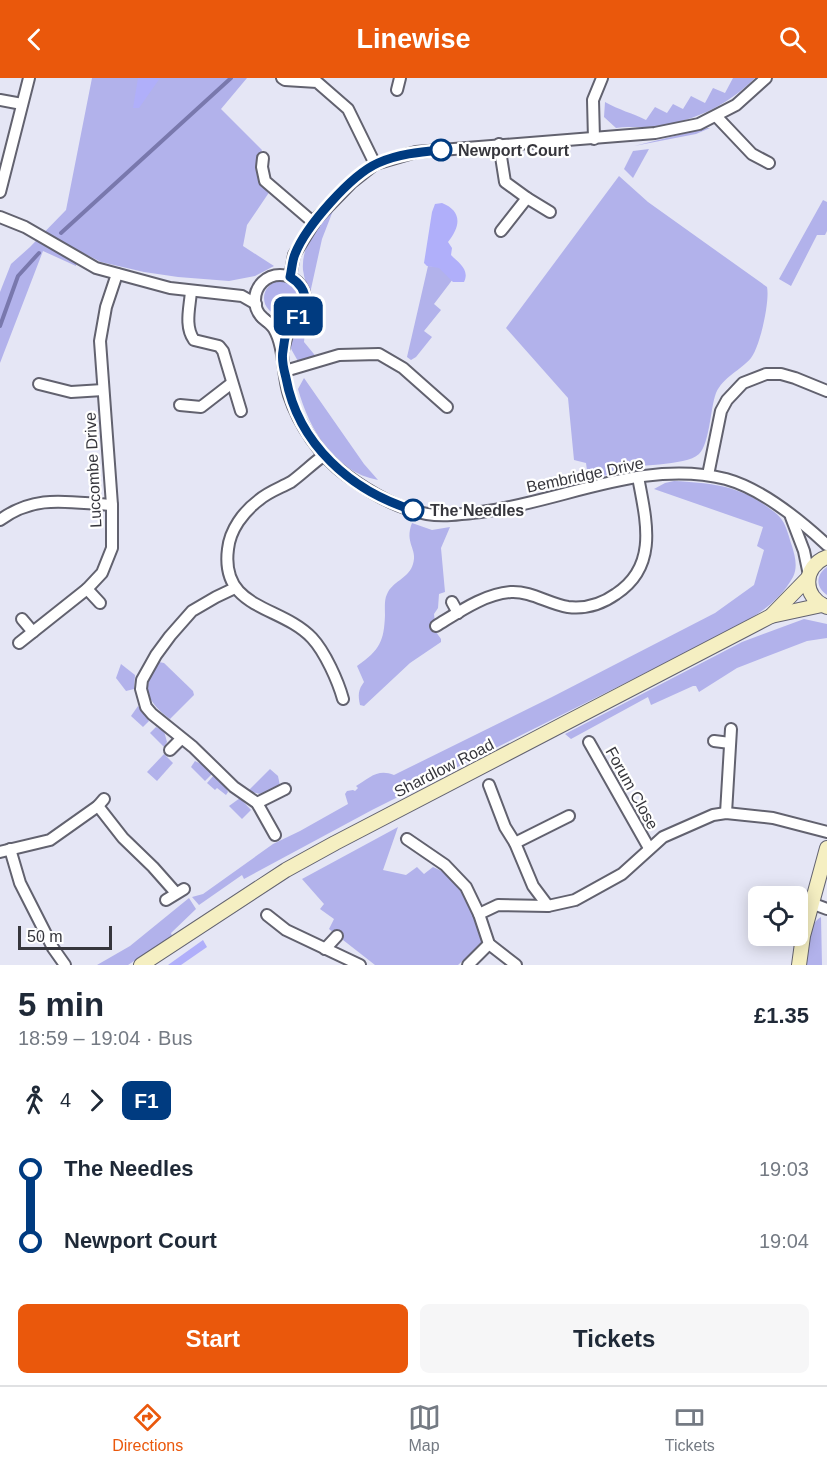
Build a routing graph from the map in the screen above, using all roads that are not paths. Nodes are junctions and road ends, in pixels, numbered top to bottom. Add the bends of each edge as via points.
1 (29, 78) edge
2 (282, 78) edge
3 (400, 78) edge
4 (602, 78) edge
5 (766, 78) edge
6 (318, 80) edge
7 (397, 90) dead end
8 (0, 100) edge
9 (22, 104) junction
10 (716, 116) junction
11 (594, 139) junction
12 (499, 144) junction
13 (263, 158) dead end
14 (769, 163) dead end
15 (375, 164) junction
16 (0, 192) edge
17 (527, 198) junction
18 (550, 212) dead end
19 (0, 217) edge
20 (314, 223) junction
21 (501, 231) dead end
22 (117, 274) junction
23 (290, 277) junction
24 (257, 290) junction
25 (191, 291) junction
26 (242, 296) junction
27 (256, 303) junction
28 (261, 316) junction
29 (290, 323) junction
30 (282, 354) junction
31 (285, 371) junction
32 (232, 383) junction
33 (39, 384) dead end
34 (103, 390) junction
35 (827, 391) edge
36 (180, 405) dead end
37 (447, 407) dead end
38 (241, 411) dead end
39 (323, 456) junction
40 (708, 475) junction
41 (638, 477) junction
42 (112, 505) junction
43 (791, 517) junction
44 (0, 520) edge
45 (827, 545) edge
46 (827, 557) edge
47 (808, 577) junction
48 (235, 588) junction
49 (87, 590) junction
50 (452, 602) dead end
51 (100, 603) dead end
52 (825, 606) edge
53 (458, 613) junction
54 (771, 616) junction
55 (22, 619) dead end
56 (436, 626) dead end
57 (33, 632) junction
58 (19, 644) dead end
59 (343, 699) dead end
60 (731, 729) dead end
61 (181, 738) junction
62 (714, 741) dead end
63 (589, 742) dead end
64 (730, 743) junction
65 (170, 750) dead end
66 (489, 785) dead end
67 (285, 789) dead end
68 (257, 803) junction
69 (726, 813) junction
70 (569, 816) dead end
71 (827, 832) edge
72 (275, 835) dead end
73 (407, 839) dead end
74 (514, 843) junction
75 (649, 848) junction
76 (827, 848) edge
77 (5, 851) edge
78 (166, 900) dead end
79 (811, 903) junction
80 (548, 906) junction
81 (827, 909) edge
82 (479, 914) junction
83 (267, 915) dead end
84 (337, 936) dead end
85 (489, 944) junction
86 (325, 949) junction
87 (62, 964) edge
88 (141, 965) edge
89 (360, 965) edge
90 (468, 965) edge
91 (516, 965) edge
92 (800, 965) edge

1 - 9 street
2 - 6 street
3 - 7 street
4 - 11 street via 593,100
5 - 10 street via 736,105
6 - 15 street via 348,110
8 - 9 street
9 - 16 street
10 - 11 street via 699,124 655,133
10 - 14 street via 752,154
11 - 12 street
12 - 15 street via 416,152
12 - 17 street via 506,182
13 - 20 street via 264,181
15 - 20 street via 351,183
17 - 18 street
17 - 21 street
19 - 22 street via 96,268
20 - 23 street via 294,255
22 - 25 street
22 - 34 street, Luccombe Drive via 100,341
23 - 24 street via 280,274 268,278
23 - 29 street via 301,285 305,301 301,314
24 - 26 street
24 - 27 street
25 - 26 street
25 - 32 street via 190,334 194,339 219,346 226,356
26 - 27 street
27 - 28 street
28 - 29 street via 270,322
28 - 30 street, Bembridge Drive via 274,329
29 - 30 street, Bembridge Drive
30 - 31 street, Bembridge Drive
31 - 37 street via 339,355 379,354 403,368
31 - 39 street, Bembridge Drive via 293,406
32 - 36 street via 201,407
32 - 38 street
33 - 34 street via 71,392
34 - 42 street, Luccombe Drive
35 - 40 street via 781,374 766,374 743,383 722,411
39 - 41 street, Bembridge Drive via 368,491 427,514 496,510
39 - 48 street via 242,516 230,536 227,557 228,575
40 - 41 street, Bembridge Drive via 668,473
40 - 43 street, Bembridge Drive via 752,489
41 - 53 street via 646,547 638,572 622,591 594,604 574,607 521,592 501,593
42 - 44 street via 45,501 17,508
42 - 49 street, Luccombe Drive via 112,548 102,573
43 - 45 street, Bembridge Drive
43 - 47 street via 804,551
46 - 47 street, Shardlow Road via 816,563
47 - 52 street via 810,593
47 - 54 street, Shardlow Road
48 - 59 street via 314,640 338,679
48 - 61 street via 192,611 170,636 142,680 146,707
49 - 51 street
49 - 57 street, Luccombe Drive
50 - 53 street
52 - 54 street, Shardlow Road
53 - 56 street
54 - 88 street, Shardlow Road via 334,843
55 - 57 street
57 - 58 street, Luccombe Drive
60 - 64 street
61 - 65 street
61 - 68 street
62 - 64 street
63 - 75 street, Forum Close
64 - 69 street
66 - 74 street
67 - 68 street
68 - 72 street
69 - 71 street via 774,818
69 - 75 street via 675,832
70 - 74 street
73 - 82 street via 445,865 466,887
74 - 80 street via 533,886
75 - 80 street via 622,874 574,900
76 - 79 street
77 - 78 street via 50,840 101,803 123,838 180,891
77 - 87 street
79 - 81 street
79 - 92 street
80 - 82 street via 498,906
82 - 85 street
83 - 86 street via 286,930
84 - 86 street
85 - 90 street
85 - 91 street
86 - 89 street

